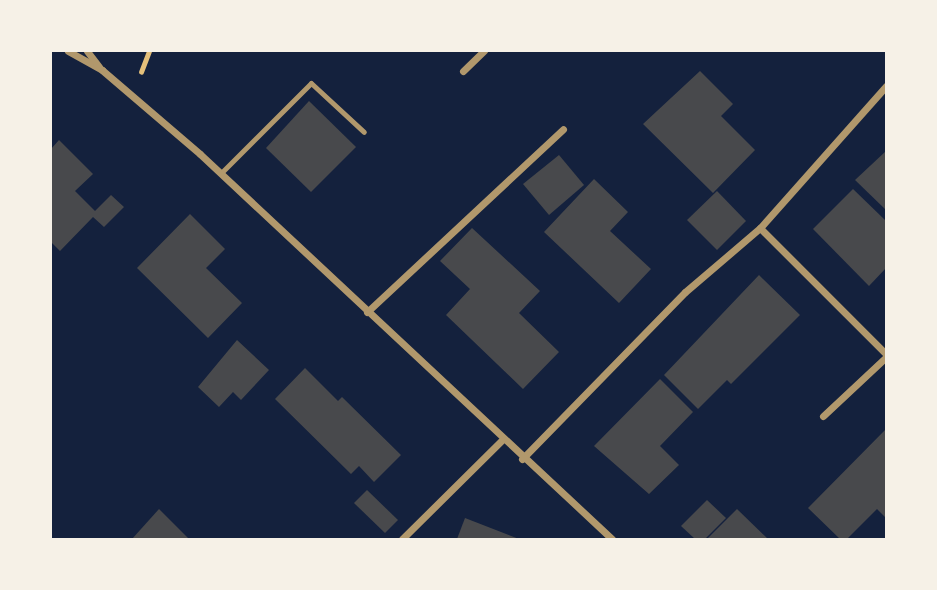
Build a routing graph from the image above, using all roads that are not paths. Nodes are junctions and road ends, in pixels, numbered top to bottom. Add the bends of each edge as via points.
1 (68, 51) edge
2 (87, 51) edge
3 (484, 51) edge
4 (102, 70) junction
5 (463, 71) dead end
6 (886, 86) edge
7 (563, 130) dead end
8 (364, 132) dead end
9 (221, 173) junction
10 (760, 228) junction
11 (367, 312) junction
12 (886, 356) edge
13 (823, 416) dead end
14 (502, 440) junction
15 (522, 459) junction
16 (402, 539) edge
17 (612, 539) edge

1 - 4 street
2 - 4 street
3 - 5 street
4 - 9 street
6 - 10 street
7 - 11 street
8 - 9 lane via 311,83
9 - 11 street
10 - 12 street
10 - 15 street via 685,292
11 - 14 street
12 - 13 street
14 - 15 street
14 - 16 street
15 - 17 street

